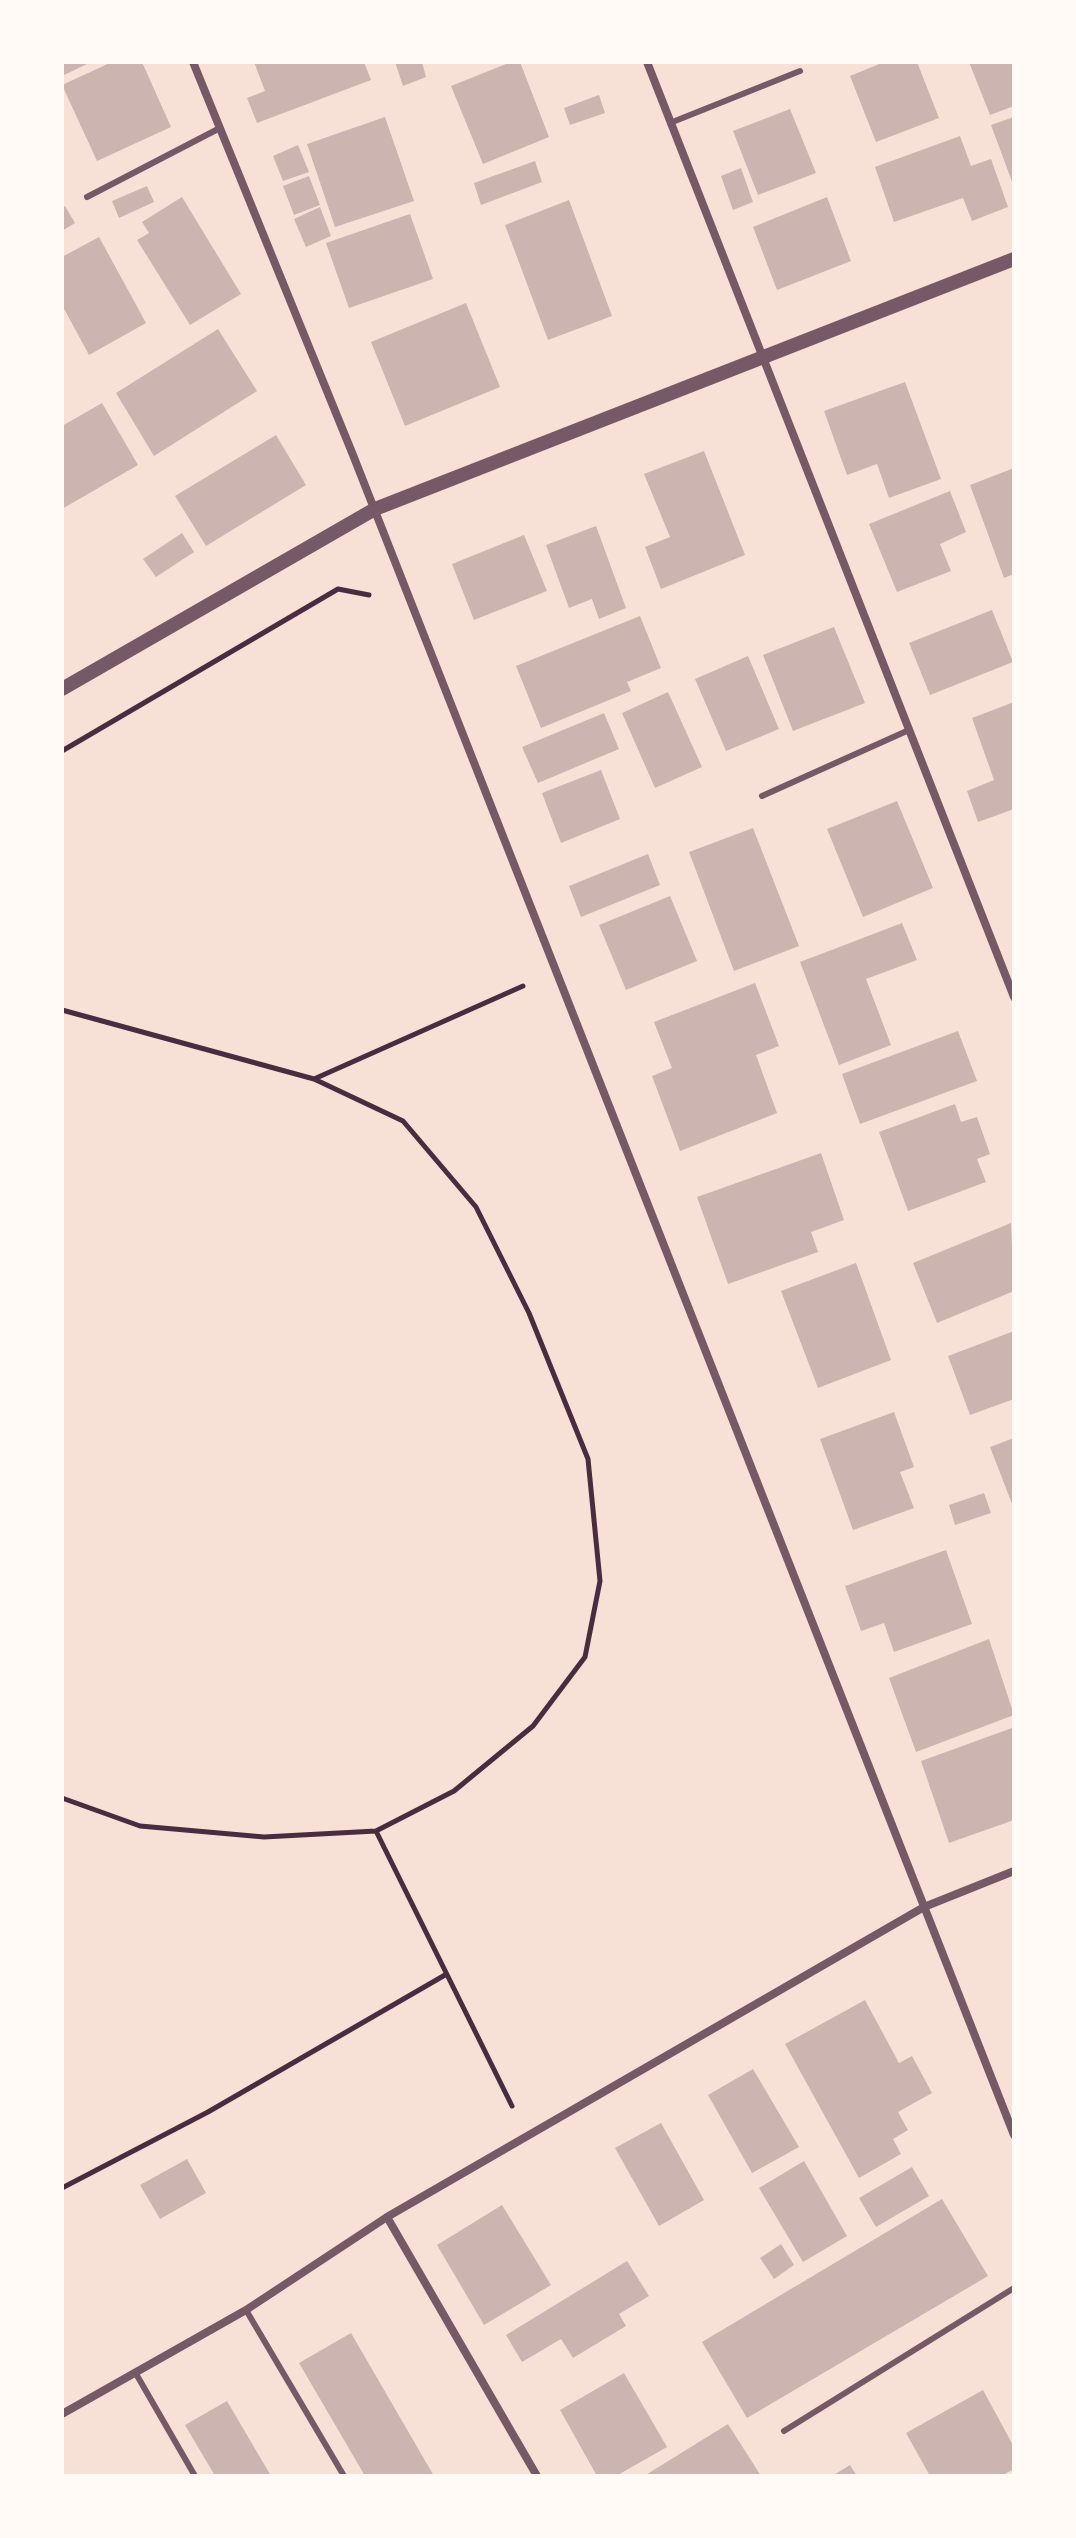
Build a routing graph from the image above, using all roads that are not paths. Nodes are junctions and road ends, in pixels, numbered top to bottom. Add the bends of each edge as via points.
1 (193, 62) edge
2 (647, 62) edge
3 (800, 71) dead end
4 (670, 123) junction
5 (220, 128) junction
6 (87, 197) dead end
7 (1014, 259) edge
8 (762, 356) junction
9 (375, 509) junction
10 (62, 689) edge
11 (909, 730) junction
12 (762, 796) dead end
13 (1014, 997) edge
14 (1014, 1871) edge
15 (924, 1907) junction
16 (1014, 2135) edge
17 (387, 2217) junction
18 (1014, 2288) edge
19 (246, 2310) junction
20 (135, 2372) junction
21 (62, 2414) edge
22 (784, 2431) dead end
23 (195, 2476) edge
24 (344, 2476) edge
25 (537, 2476) edge

1 - 5 street
2 - 4 street
3 - 4 lane
4 - 8 street
5 - 6 lane
5 - 9 street
7 - 8 street
8 - 9 street
8 - 11 street
9 - 10 street
9 - 15 street
11 - 12 lane
11 - 13 street
14 - 15 street
15 - 16 street
15 - 17 street
17 - 19 street
17 - 25 street
18 - 22 lane
19 - 20 street
19 - 24 lane
20 - 21 street
20 - 23 lane

